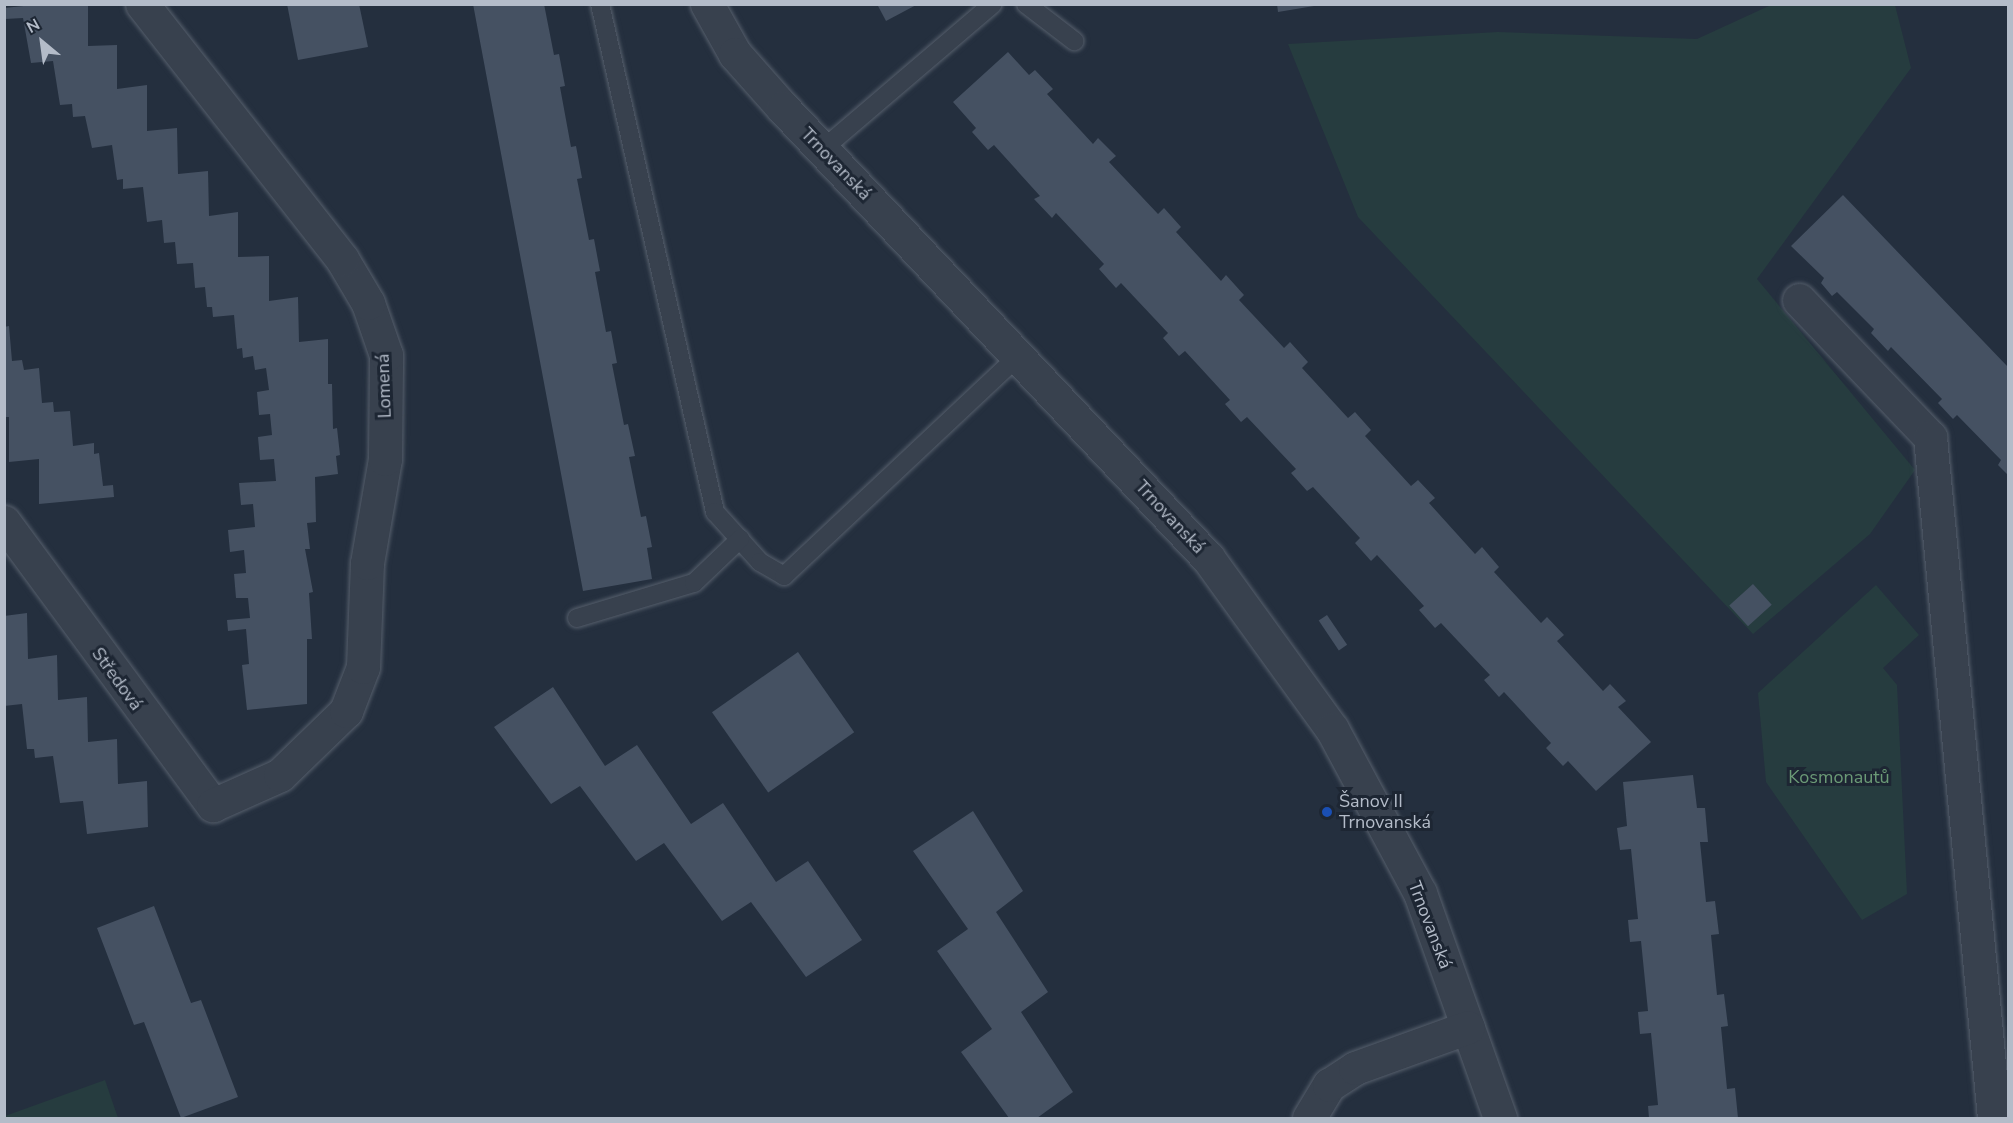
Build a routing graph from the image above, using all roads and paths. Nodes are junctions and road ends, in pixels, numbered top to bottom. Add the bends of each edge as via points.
1 (142, 4) edge
2 (600, 4) edge
3 (707, 4) edge
4 (993, 4) edge
5 (1026, 4) edge
6 (1074, 41) dead end
7 (822, 149) junction
8 (1799, 300) dead end
9 (1019, 355) junction
10 (4, 522) edge
11 (740, 538) junction
12 (577, 618) dead end
13 (245, 792) joint
14 (1468, 1027) junction
15 (1309, 1119) edge
16 (1500, 1119) edge
17 (1994, 1119) edge

1 - 13 street, Lomená via 342,259 368,303 386,355 385,459 367,563 363,667 346,711 280,775
2 - 11 lane via 716,512
3 - 7 street, Trnovanská via 735,54
4 - 7 lane
5 - 6 lane
7 - 9 street, Trnovanská
8 - 17 street via 1930,437
9 - 11 lane via 784,576 760,562
9 - 14 street, Trnovanská via 1208,558 1332,729 1420,893
10 - 13 street, Středová via 213,805
11 - 12 lane via 694,583
14 - 15 street via 1354,1068 1329,1085
14 - 16 street, Trnovanská

